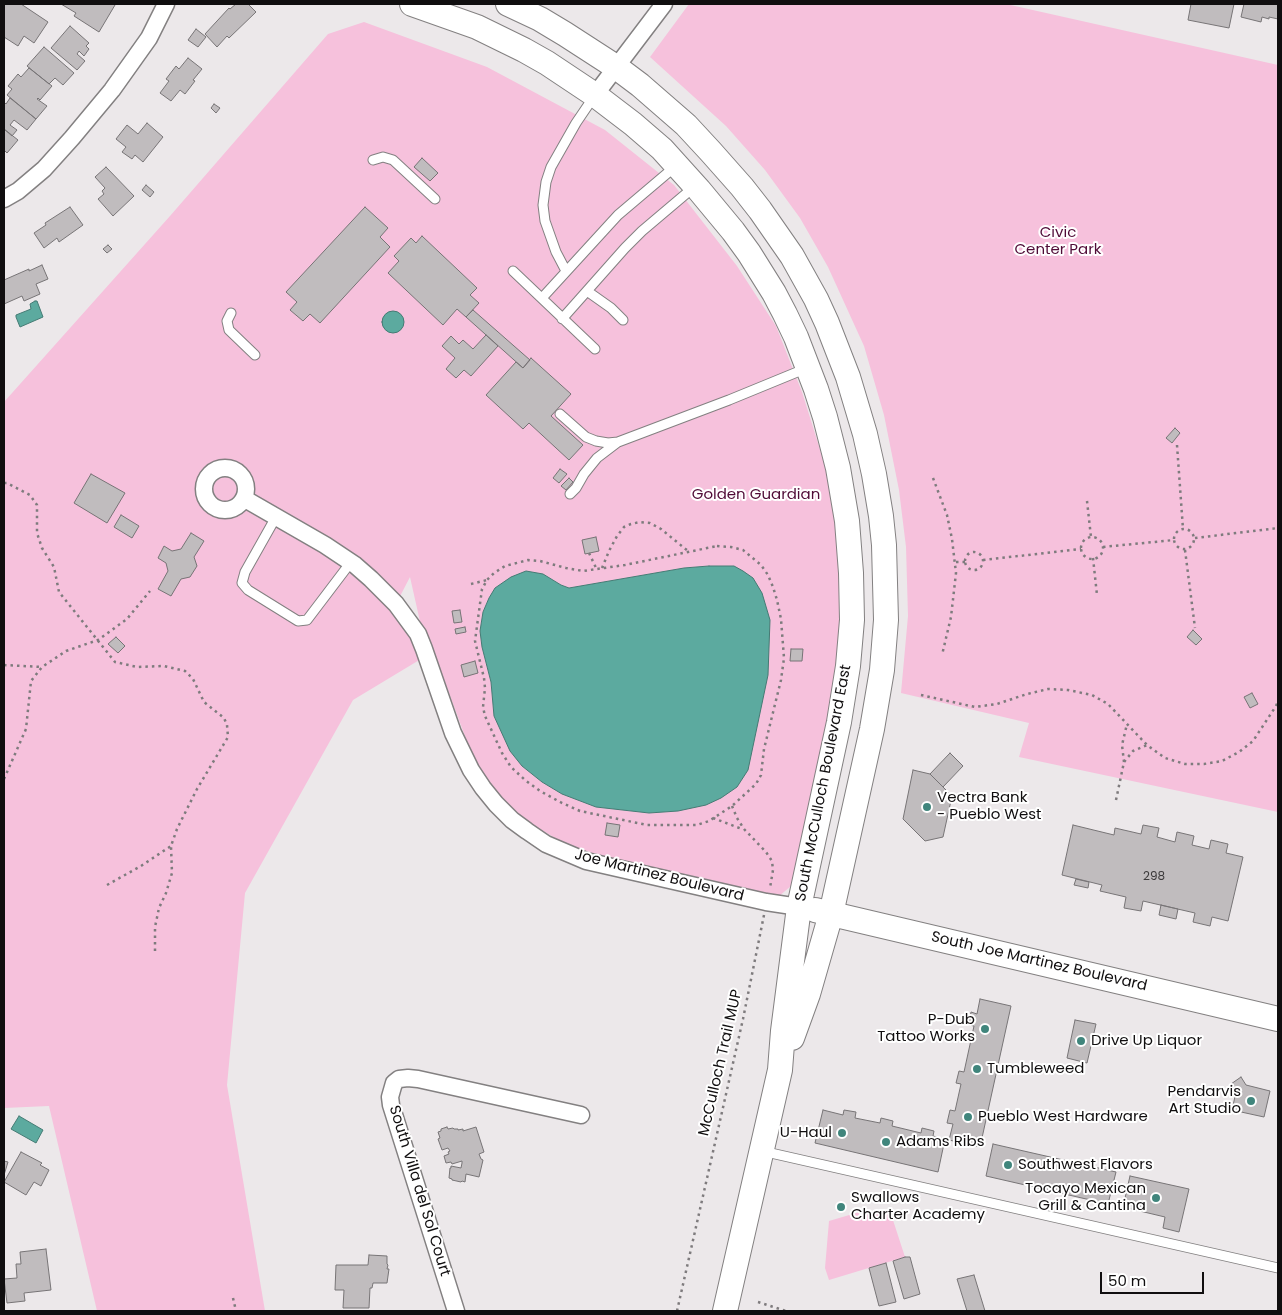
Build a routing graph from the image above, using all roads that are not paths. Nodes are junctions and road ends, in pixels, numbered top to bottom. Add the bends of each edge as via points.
1 (166, 4) edge
2 (412, 4) edge
3 (508, 4) edge
4 (664, 4) edge
5 (616, 67) junction
6 (595, 95) junction
7 (373, 160) dead end
8 (677, 165) junction
9 (695, 185) junction
10 (4, 198) edge
11 (435, 199) dead end
12 (513, 271) dead end
13 (566, 271) junction
14 (587, 291) junction
15 (542, 298) junction
16 (231, 313) dead end
17 (562, 319) junction
18 (624, 320) dead end
19 (595, 349) dead end
20 (255, 356) dead end
21 (808, 368) junction
22 (560, 414) dead end
23 (618, 442) junction
24 (570, 494) dead end
25 (245, 499) dead end
26 (276, 517) junction
27 (351, 562) junction
28 (799, 907) junction
29 (831, 914) junction
30 (1278, 1019) edge
31 (780, 1070) junction
32 (581, 1115) dead end
33 (761, 1151) junction
34 (1278, 1268) edge
35 (456, 1311) edge
36 (725, 1311) edge

1 - 10 street via 149,38 72,138 44,169
2 - 6 main road, South McCulloch Boulevard East via 477,27 524,50
3 - 5 main road, South McCulloch Boulevard East via 540,19
4 - 5 street
5 - 6 street
5 - 29 main road, South McCulloch Boulevard East via 679,118 707,147 777,234 827,323 848,378 872,461 884,544 885,645 872,729
6 - 8 main road, South McCulloch Boulevard East via 633,124
6 - 13 lane via 551,167 546,182 545,221
7 - 11 lane via 383,157 393,160
8 - 9 main road, South McCulloch Boulevard East
8 - 13 lane via 618,215
9 - 14 lane via 642,231
9 - 21 main road, South McCulloch Boulevard East via 763,274 785,314
12 - 15 lane
13 - 15 lane
14 - 17 lane
14 - 18 lane
15 - 17 lane
16 - 20 lane via 227,321 231,334
17 - 19 lane
21 - 23 lane
21 - 28 main road, South McCulloch Boulevard East via 838,468 850,547 852,620 841,712
22 - 23 lane via 586,437 608,443
23 - 24 lane via 597,458
25 - 26 street, Joe Martinez Boulevard
26 - 27 street, Joe Martinez Boulevard
26 - 27 lane via 242,583 298,621 306,620
27 - 28 street, Joe Martinez Boulevard via 396,604 418,634 461,752 483,788 512,820 546,844 586,861
28 - 29 main road, South Joe Martinez Boulevard
28 - 31 main road, South McCulloch Boulevard East
29 - 30 main road, South Joe Martinez Boulevard
29 - 31 main road, South McCulloch Boulevard East via 808,994
31 - 33 main road, South McCulloch Boulevard East
32 - 35 street, South Villa del Sol Court via 418,1079 399,1079 394,1083 391,1105
33 - 34 lane
33 - 36 main road, South McCulloch Boulevard East

